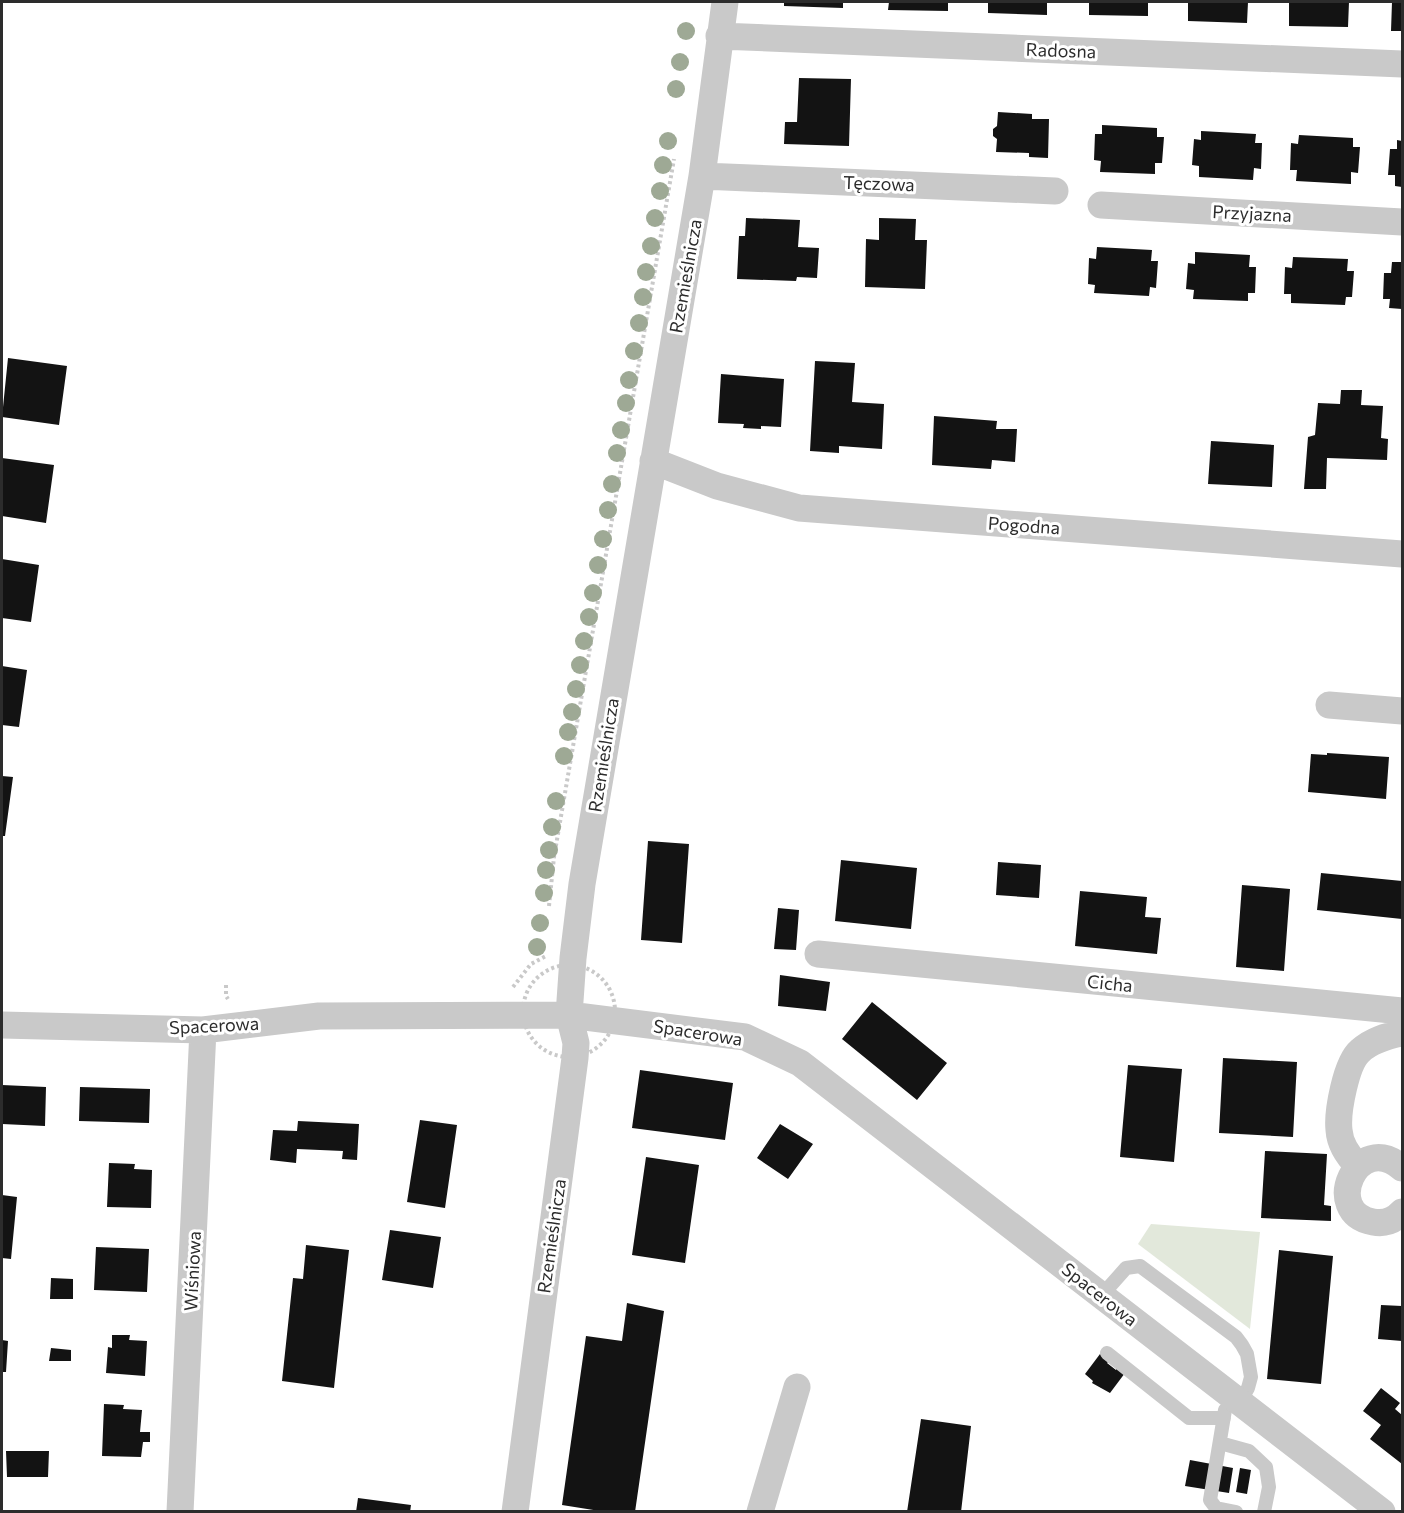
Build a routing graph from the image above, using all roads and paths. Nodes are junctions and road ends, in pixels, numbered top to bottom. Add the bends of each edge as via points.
1 (725, 2) edge
2 (719, 36) junction
3 (1402, 64) edge
4 (674, 156) dead end
5 (702, 176) junction
6 (1055, 191) dead end
7 (1101, 205) dead end
8 (1402, 222) edge
9 (653, 461) junction
10 (1402, 554) edge
11 (1329, 705) dead end
12 (1402, 711) edge
13 (548, 912) dead end
14 (545, 945) dead end
15 (818, 954) dead end
16 (544, 956) dead end
17 (1402, 1011) edge
18 (569, 1015) junction
19 (2, 1024) edge
20 (203, 1030) junction
21 (1402, 1033) edge
22 (1358, 1166) junction
23 (1402, 1168) edge
24 (1402, 1212) edge
25 (1102, 1295) junction
26 (1107, 1353) dead end
27 (797, 1388) dead end
28 (1231, 1404) junction
29 (1220, 1443) junction
30 (180, 1512) edge
31 (514, 1512) edge
32 (760, 1512) edge
33 (1236, 1512) edge
34 (1264, 1512) edge
35 (1382, 1512) edge

1 - 2 street, Rzemieślnicza
2 - 3 street, Radosna
2 - 5 street, Rzemieślnicza
4 - 13 path via 554,857
5 - 6 street, Tęczowa
5 - 9 street, Rzemieślnicza
7 - 8 street, Przyjazna
9 - 10 street, Pogodna via 717,486 799,508
9 - 18 street, Rzemieślnicza via 582,884
11 - 12 street
14 - 16 path
15 - 17 street, Cicha
18 - 20 street, Spacerowa via 319,1016
18 - 25 street, Spacerowa via 745,1037 800,1063
18 - 31 street, Rzemieślnicza via 576,1043 575,1058
19 - 20 street, Spacerowa
20 - 30 street, Wiśniowa
21 - 22 street via 1372,1042 1359,1051 1345,1077 1338,1129 1346,1151
22 - 23 street via 1376,1158
22 - 24 street via 1347,1185 1347,1197 1358,1216 1379,1223
25 - 28 street, Spacerowa
25 - 28 lane via 1126,1268 1140,1266 1236,1337 1247,1354 1251,1377 1248,1388
26 - 28 lane via 1189,1418
27 - 32 street
28 - 29 lane
28 - 35 street, Spacerowa
29 - 33 lane via 1210,1500 1216,1508
29 - 34 lane via 1249,1451 1266,1467 1269,1487

